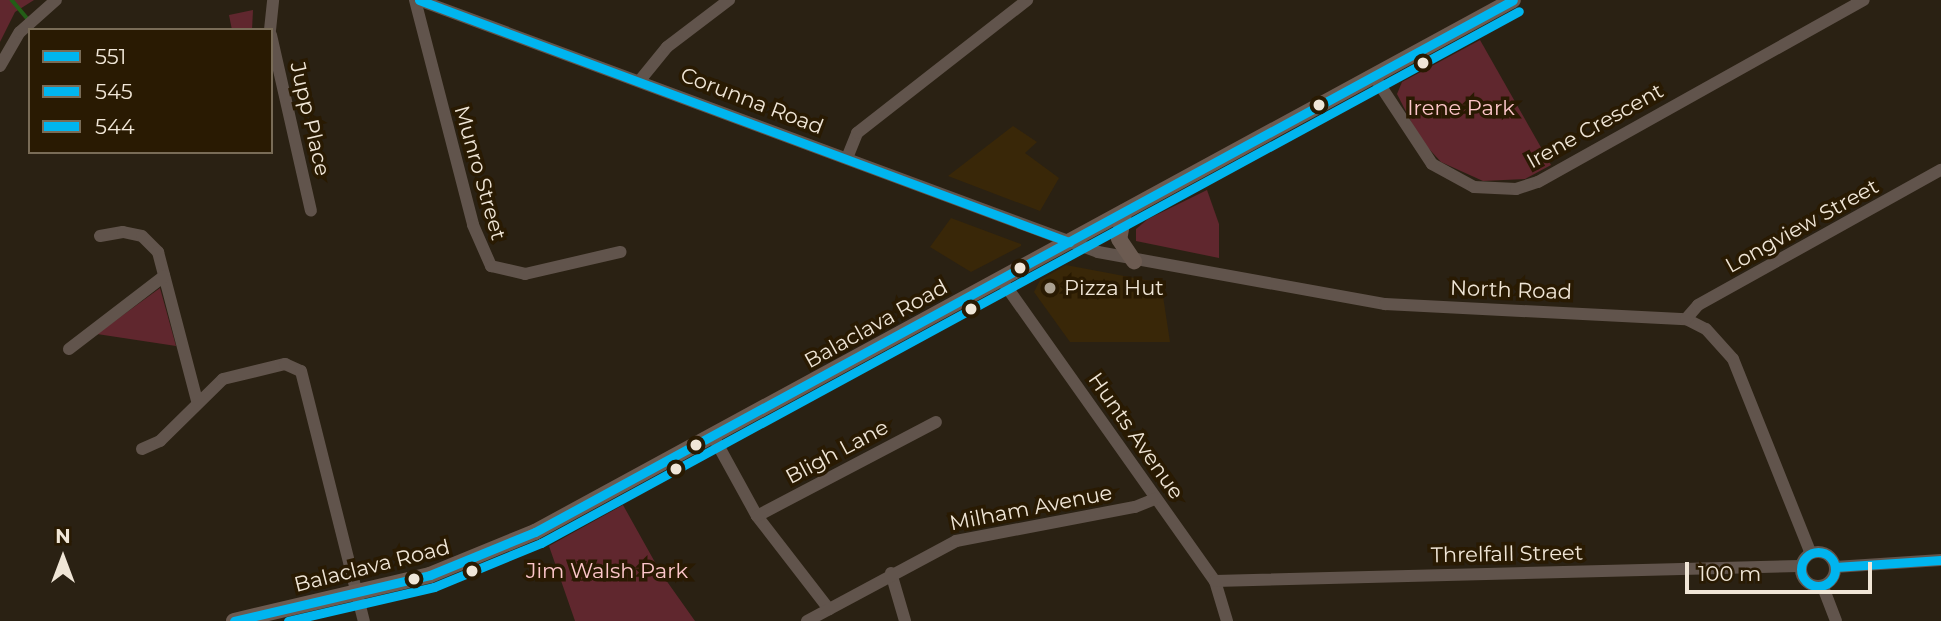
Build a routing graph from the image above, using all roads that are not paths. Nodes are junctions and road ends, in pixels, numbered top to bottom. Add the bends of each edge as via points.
1 (56, 0) edge
2 (273, 0) edge
3 (417, 0) edge
4 (729, 0) edge
5 (1027, 0) edge
6 (1513, 0) edge
7 (1864, 0) edge
8 (270, 28) edge
9 (273, 44) edge
10 (0, 66) edge
11 (1374, 76) junction
12 (640, 79) junction
13 (848, 158) junction
14 (1941, 170) edge
15 (311, 211) dead end
16 (1124, 212) junction
17 (100, 236) dead end
18 (1069, 242) junction
19 (620, 252) dead end
20 (1134, 261) junction
21 (164, 276) junction
22 (1001, 279) junction
23 (1686, 319) junction
24 (69, 349) dead end
25 (197, 401) junction
26 (936, 422) dead end
27 (713, 436) junction
28 (142, 449) dead end
29 (1155, 499) junction
30 (757, 516) junction
31 (1810, 552) junction
32 (1941, 559) edge
33 (1800, 566) junction
34 (1835, 567) junction
35 (891, 573) junction
36 (1215, 581) junction
37 (1823, 587) junction
38 (357, 593) junction
39 (830, 608) junction
40 (234, 621) edge
41 (364, 621) edge
42 (807, 621) edge
43 (905, 621) edge
44 (1227, 621) edge
45 (1836, 621) edge

1 - 10 street via 20,32
2 - 8 street
3 - 12 street, Corunna Road
3 - 19 street, Munro Street via 473,225 491,266 525,274
4 - 12 street via 667,47
5 - 13 street via 857,133
6 - 11 main road, Balaclava Road
7 - 11 street, Irene Crescent via 1538,182 1516,189 1474,187 1432,164
9 - 15 street, Jupp Place
11 - 16 main road, Balaclava Road
12 - 13 street, Corunna Road
13 - 18 street, Corunna Road
14 - 23 street, Longview Street via 1698,305
16 - 18 main road, Balaclava Road
16 - 20 main road via 1119,239
17 - 21 street via 123,232 142,236 158,252
18 - 20 street, North Road
18 - 22 main road, Balaclava Road
20 - 23 street, North Road via 1385,304
21 - 24 street
21 - 25 street
22 - 27 main road, Balaclava Road
22 - 29 street, Hunts Avenue
23 - 31 street via 1706,329 1733,359
25 - 28 street via 160,441
25 - 38 street via 223,379 285,364 301,371
26 - 30 street, Bligh Lane
27 - 30 street
27 - 38 main road, Balaclava Road via 510,544 447,570
29 - 35 street, Milham Avenue via 1135,508 956,541
29 - 36 street, Hunts Avenue
30 - 39 street
31 - 33 street
31 - 34 street
32 - 34 street
33 - 36 street, Threlfall Street
33 - 37 street via 1805,576
34 - 37 street
35 - 39 street, Milham Avenue
35 - 43 street
36 - 44 street, Hunts Avenue
37 - 45 street
38 - 40 main road, Balaclava Road
38 - 41 street
39 - 42 street, Milham Avenue

